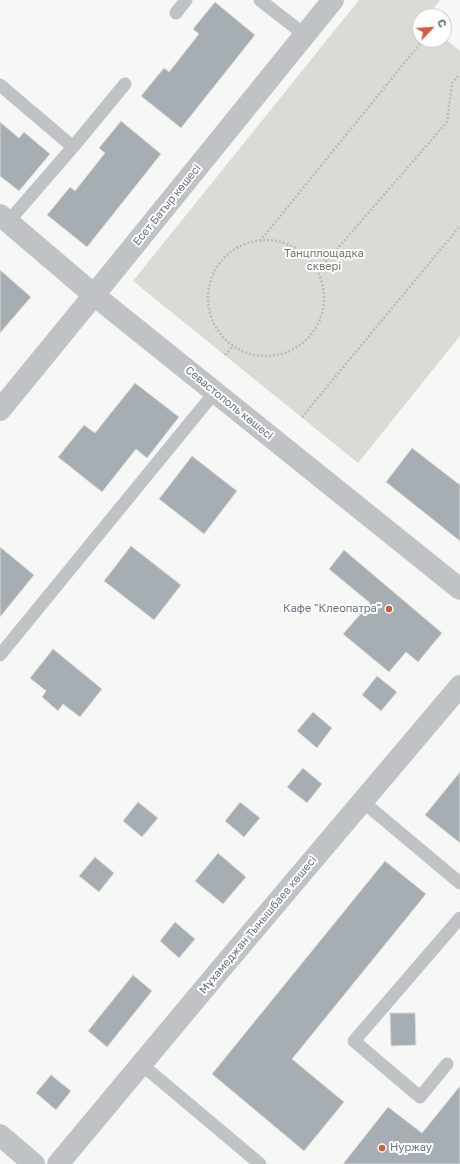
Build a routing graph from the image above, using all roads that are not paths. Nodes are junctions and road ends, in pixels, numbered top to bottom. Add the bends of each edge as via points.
1 (186, 0) edge
2 (260, 0) edge
3 (333, 0) edge
4 (176, 13) dead end
5 (305, 35) junction
6 (126, 84) dead end
7 (0, 85) edge
8 (73, 147) junction
9 (4, 218) edge
10 (94, 295) junction
11 (215, 392) junction
12 (0, 410) edge
13 (460, 589) edge
14 (0, 655) edge
15 (460, 686) edge
16 (362, 801) junction
17 (460, 882) edge
18 (460, 918) edge
19 (141, 1064) junction
20 (447, 1064) dead end
21 (0, 1136) edge
22 (34, 1164) edge
23 (58, 1164) edge
24 (260, 1164) edge

1 - 4 lane
2 - 5 lane
3 - 5 street, Есет Батыр көшесі
5 - 10 street, Есет Батыр көшесі
6 - 8 lane
7 - 8 lane
8 - 9 lane
9 - 10 street, Севастополь көшесі
10 - 11 street, Севастополь көшесі
10 - 12 street, Есет Батыр көшесі
11 - 13 street, Севастополь көшесі
11 - 14 lane
15 - 16 street, Мұхамеджан Тынышбаев көшесі
16 - 17 lane
16 - 19 street, Мұхамеджан Тынышбаев көшесі
18 - 20 lane via 354,1041 420,1097
19 - 23 street, Мұхамеджан Тынышбаев көшесі
19 - 24 lane
21 - 22 street

